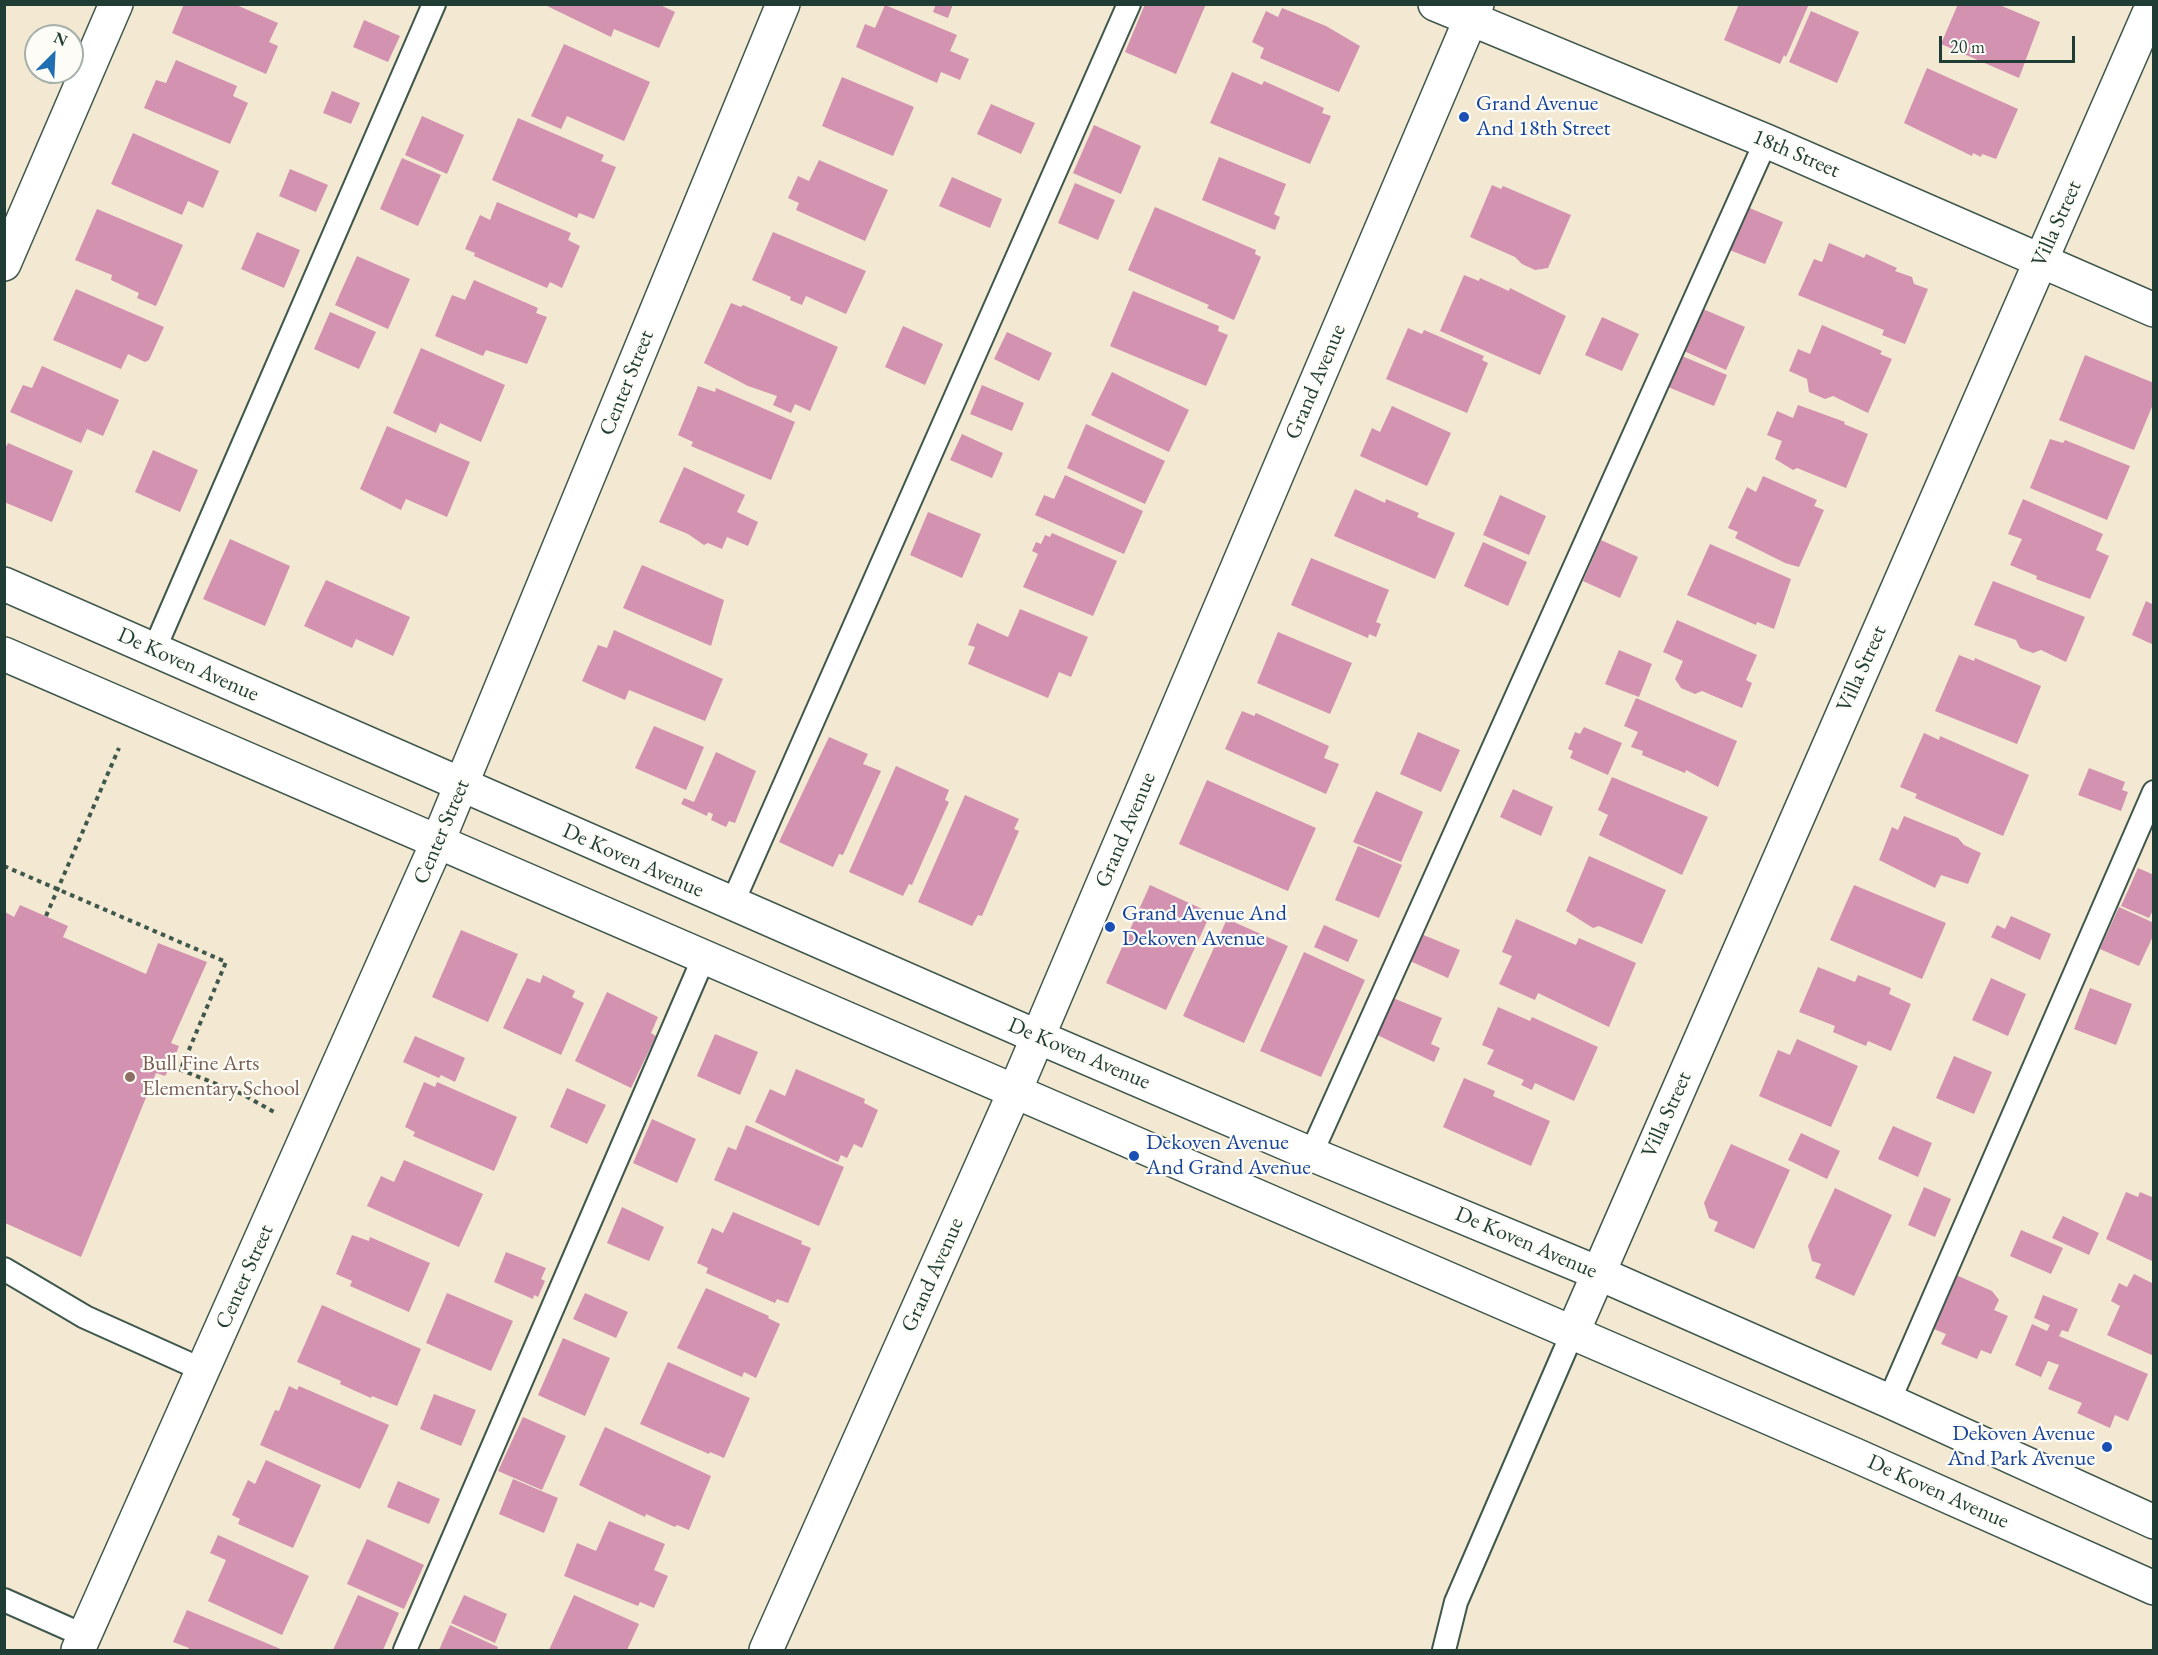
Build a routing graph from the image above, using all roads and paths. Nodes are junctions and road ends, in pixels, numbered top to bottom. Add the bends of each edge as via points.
1 (116, 4) edge
2 (434, 4) edge
3 (783, 4) edge
4 (1129, 4) edge
5 (1435, 4) edge
6 (2153, 4) edge
7 (1473, 12) edge
8 (1766, 141) junction
9 (2041, 261) junction
10 (4, 264) edge
11 (2154, 310) edge
12 (4, 584) edge
13 (154, 650) junction
14 (4, 654) edge
15 (135, 712) junction
16 (462, 785) junction
17 (2154, 792) edge
18 (438, 841) junction
19 (4, 866) edge
20 (57, 890) junction
21 (732, 904) junction
22 (45, 916) dead end
23 (705, 957) junction
24 (1038, 1037) junction
25 (171, 1066) dead end
26 (180, 1071) junction
27 (1014, 1093) junction
28 (309, 1131) junction
29 (1311, 1154) junction
30 (4, 1269) edge
31 (1598, 1273) junction
32 (1572, 1334) junction
33 (203, 1370) junction
34 (1889, 1401) junction
35 (2154, 1522) edge
36 (2154, 1588) edge
37 (4, 1600) edge
38 (81, 1643) edge
39 (405, 1650) edge
40 (766, 1650) edge
41 (1444, 1650) edge

1 - 10 street
2 - 13 lane
3 - 16 street, Center Street
4 - 21 lane
5 - 7 street, 18th Street
6 - 9 street, Villa Street
7 - 8 street, 18th Street
7 - 24 street, Grand Avenue
8 - 9 street, 18th Street
8 - 29 lane
9 - 11 street, 18th Street
9 - 31 street, Villa Street
12 - 13 street, De Koven Avenue
13 - 16 street, De Koven Avenue
14 - 15 street, De Koven Avenue
15 - 18 street, De Koven Avenue
15 - 20 path
16 - 18 street, Center Street
16 - 21 street, De Koven Avenue
17 - 34 lane
18 - 23 street, De Koven Avenue
18 - 28 street, Center Street
19 - 20 path
20 - 22 path
20 - 26 path via 226,962
21 - 24 street, De Koven Avenue
23 - 27 street, De Koven Avenue
23 - 39 lane
24 - 27 street, Grand Avenue
24 - 29 street, De Koven Avenue
25 - 26 path
26 - 28 path via 242,1094
27 - 32 street, De Koven Avenue
27 - 40 street, Grand Avenue
28 - 33 street, Center Street
29 - 31 street, De Koven Avenue
30 - 33 lane via 85,1317
31 - 32 street, Villa Street
31 - 34 street, De Koven Avenue
32 - 36 street, De Koven Avenue
32 - 41 lane via 1456,1602
33 - 38 street, Center Street
34 - 35 street, De Koven Avenue
37 - 38 lane

